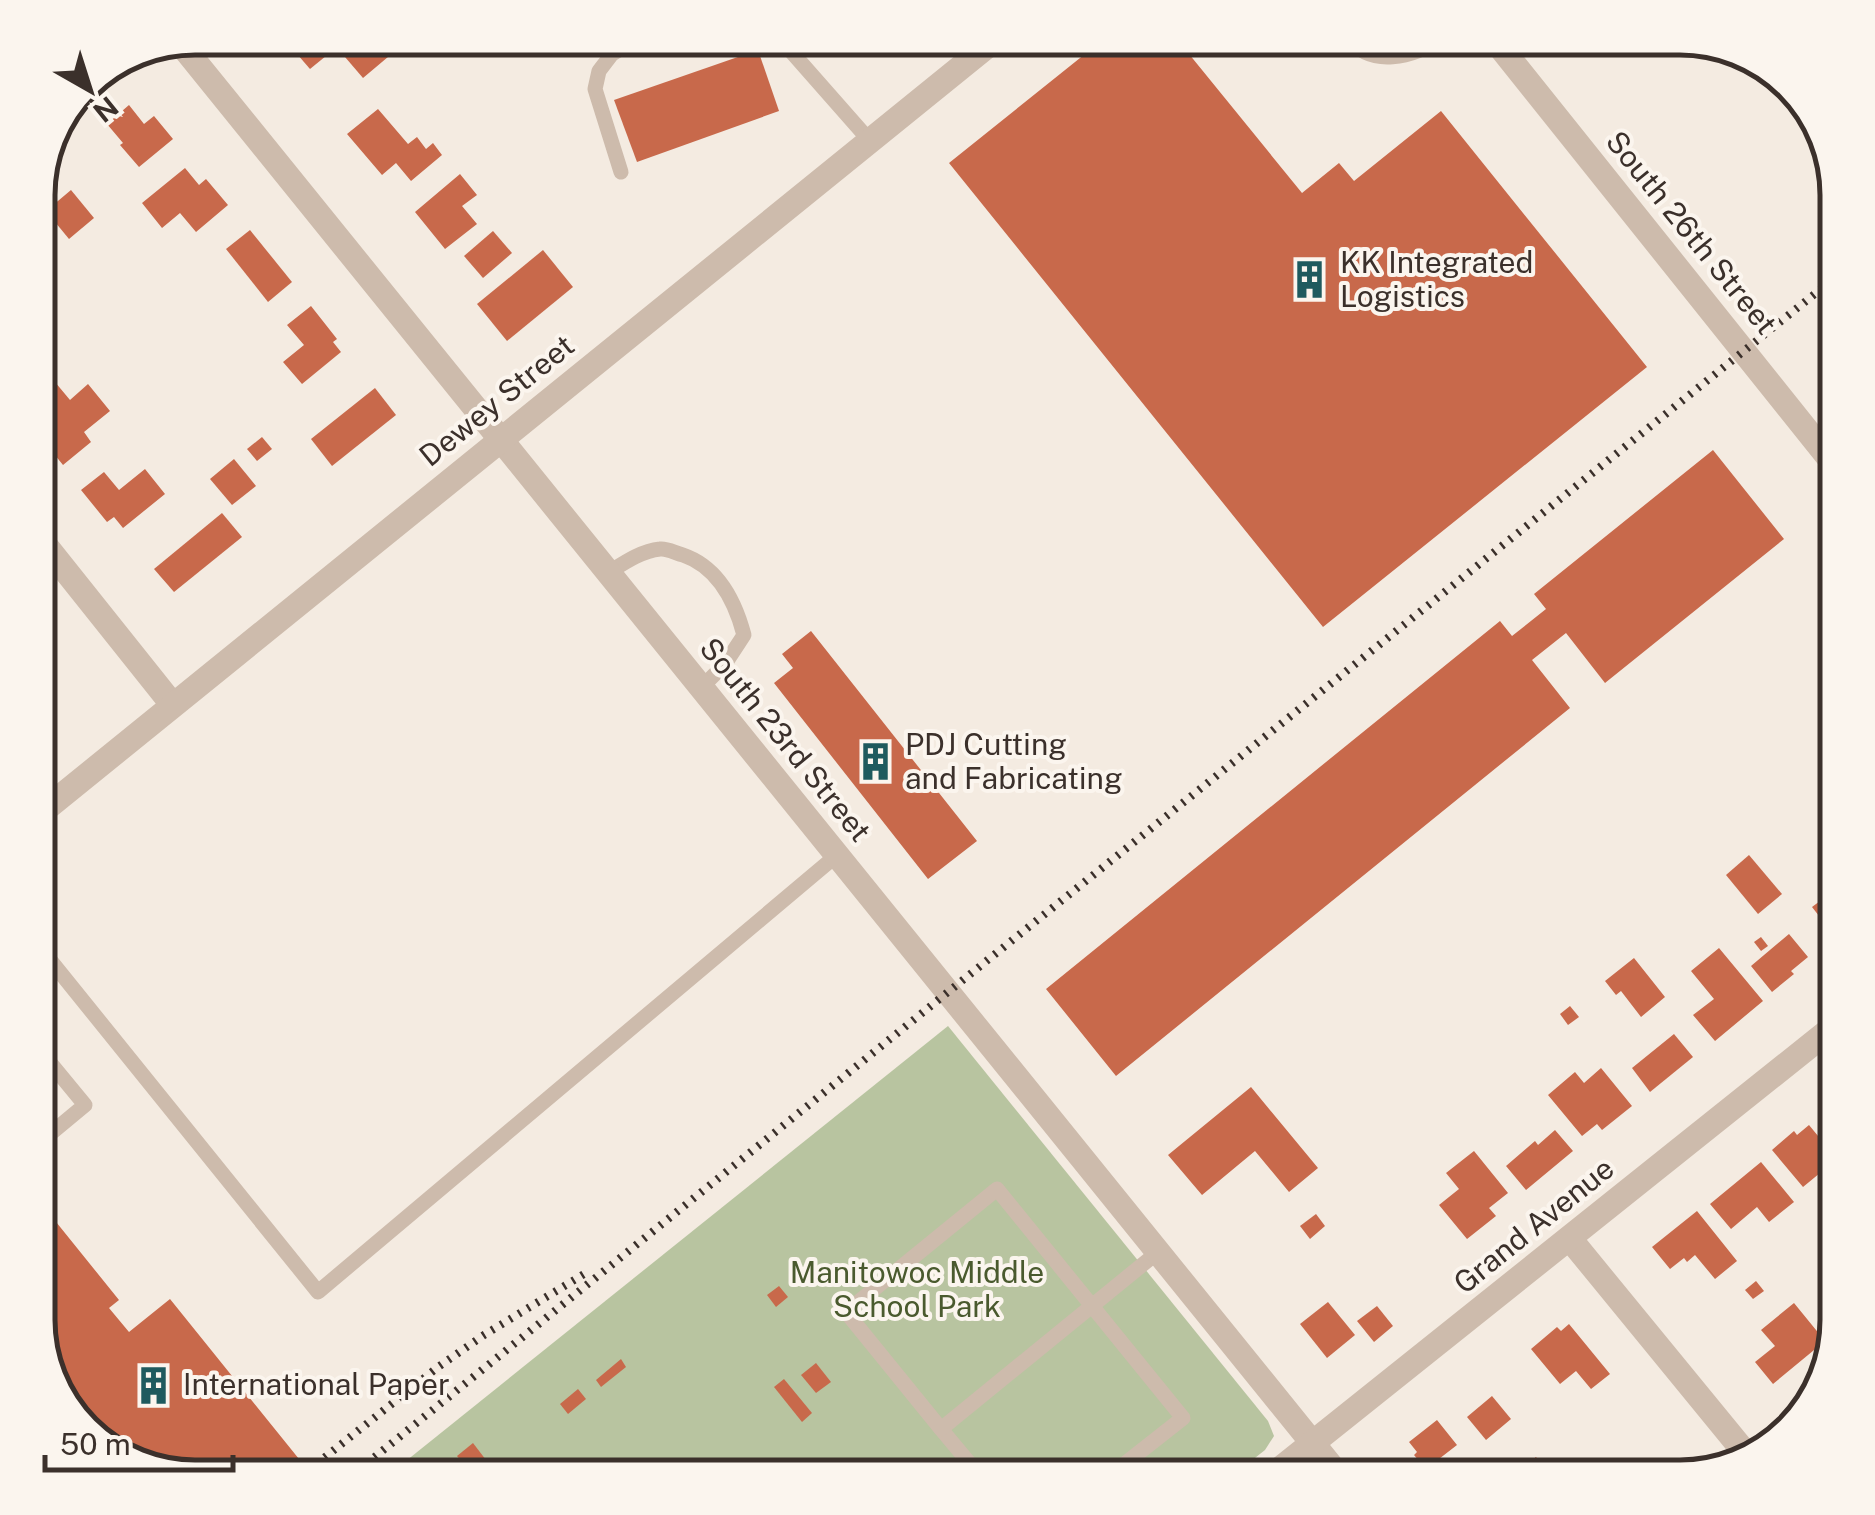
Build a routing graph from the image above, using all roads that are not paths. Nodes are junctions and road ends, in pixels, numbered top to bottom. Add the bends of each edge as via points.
1 (611, 55) edge
2 (794, 55) edge
3 (977, 55) edge
4 (1371, 55) edge
5 (1408, 55) edge
6 (1507, 55) edge
7 (190, 56) edge
8 (870, 142) junction
9 (621, 172) dead end
10 (501, 441) junction
11 (1820, 446) edge
12 (55, 557) edge
13 (608, 573) junction
14 (701, 688) junction
15 (172, 704) junction
16 (55, 801) edge
17 (837, 855) junction
18 (55, 966) edge
19 (1820, 1047) edge
20 (55, 1069) edge
21 (55, 1130) edge
22 (1570, 1240) junction
23 (1158, 1252) junction
24 (1093, 1306) junction
25 (941, 1429) junction
26 (1313, 1444) junction
27 (1740, 1447) edge
28 (966, 1460) edge
29 (1130, 1460) edge
30 (1293, 1460) edge
31 (1326, 1460) edge

1 - 9 lane via 594,89
2 - 8 lane
3 - 8 street, Dewey Street
4 - 5 lane
6 - 11 street, South 26th Street
7 - 10 street, South 23rd Street
8 - 10 street, Dewey Street
10 - 13 street, South 23rd Street
10 - 15 street, Dewey Street
12 - 15 street
13 - 14 street, South 23rd Street
13 - 14 lane via 663,548 697,560 722,584 744,635
14 - 17 street, South 23rd Street
15 - 16 street, Dewey Street
17 - 18 lane via 318,1292
17 - 23 street, South 23rd Street
19 - 22 street, Grand Avenue
20 - 21 lane via 85,1105
22 - 26 street, Grand Avenue
22 - 27 street
23 - 24 lane
23 - 26 street, South 23rd Street
24 - 25 lane
24 - 25 lane via 997,1189 846,1312
24 - 29 lane via 1182,1418
25 - 28 lane
26 - 30 street, Grand Avenue
26 - 31 street, South 23rd Street

